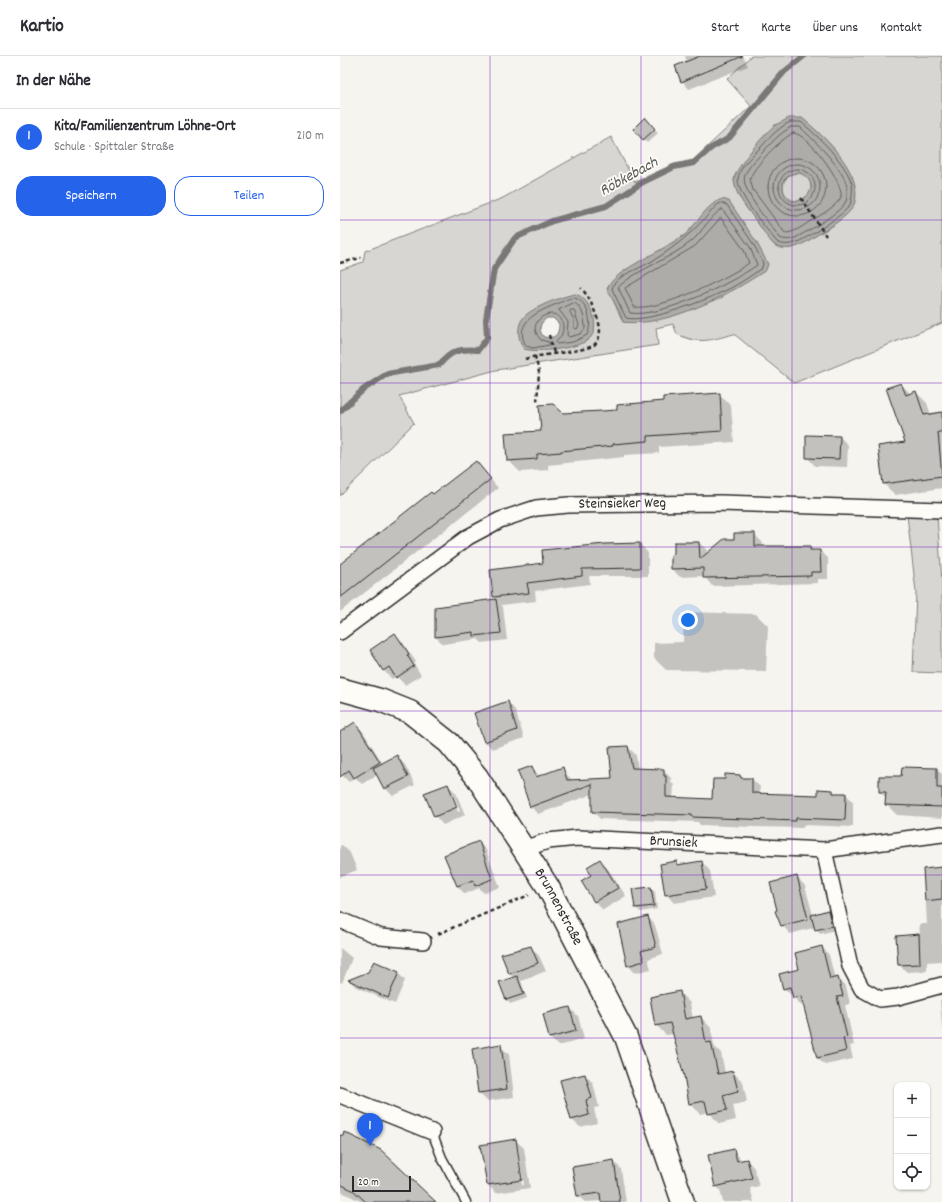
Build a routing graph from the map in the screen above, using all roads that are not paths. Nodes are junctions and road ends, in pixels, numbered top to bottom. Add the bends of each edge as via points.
1 (942, 510) edge
2 (340, 632) edge
3 (340, 689) edge
4 (942, 834) edge
5 (524, 849) junction
6 (824, 850) junction
7 (340, 920) edge
8 (423, 941) road end
9 (942, 985) edge
10 (340, 1095) edge
11 (432, 1132) joint
12 (466, 1202) edge
13 (683, 1202) edge

1 - 2 street, Steinsieker Weg via 720,503 568,505 536,508 500,520 468,537
3 - 5 street, Brunnenstraße via 380,700 410,712 449,743 477,777
4 - 6 street, Brunsiek
5 - 6 street, Brunsiek via 548,841 578,838
5 - 13 street, Brunnenstraße via 548,887 626,1037
6 - 9 street via 850,966 862,989 880,999 898,997
7 - 8 street via 381,938
10 - 11 street
11 - 12 lane via 442,1158

